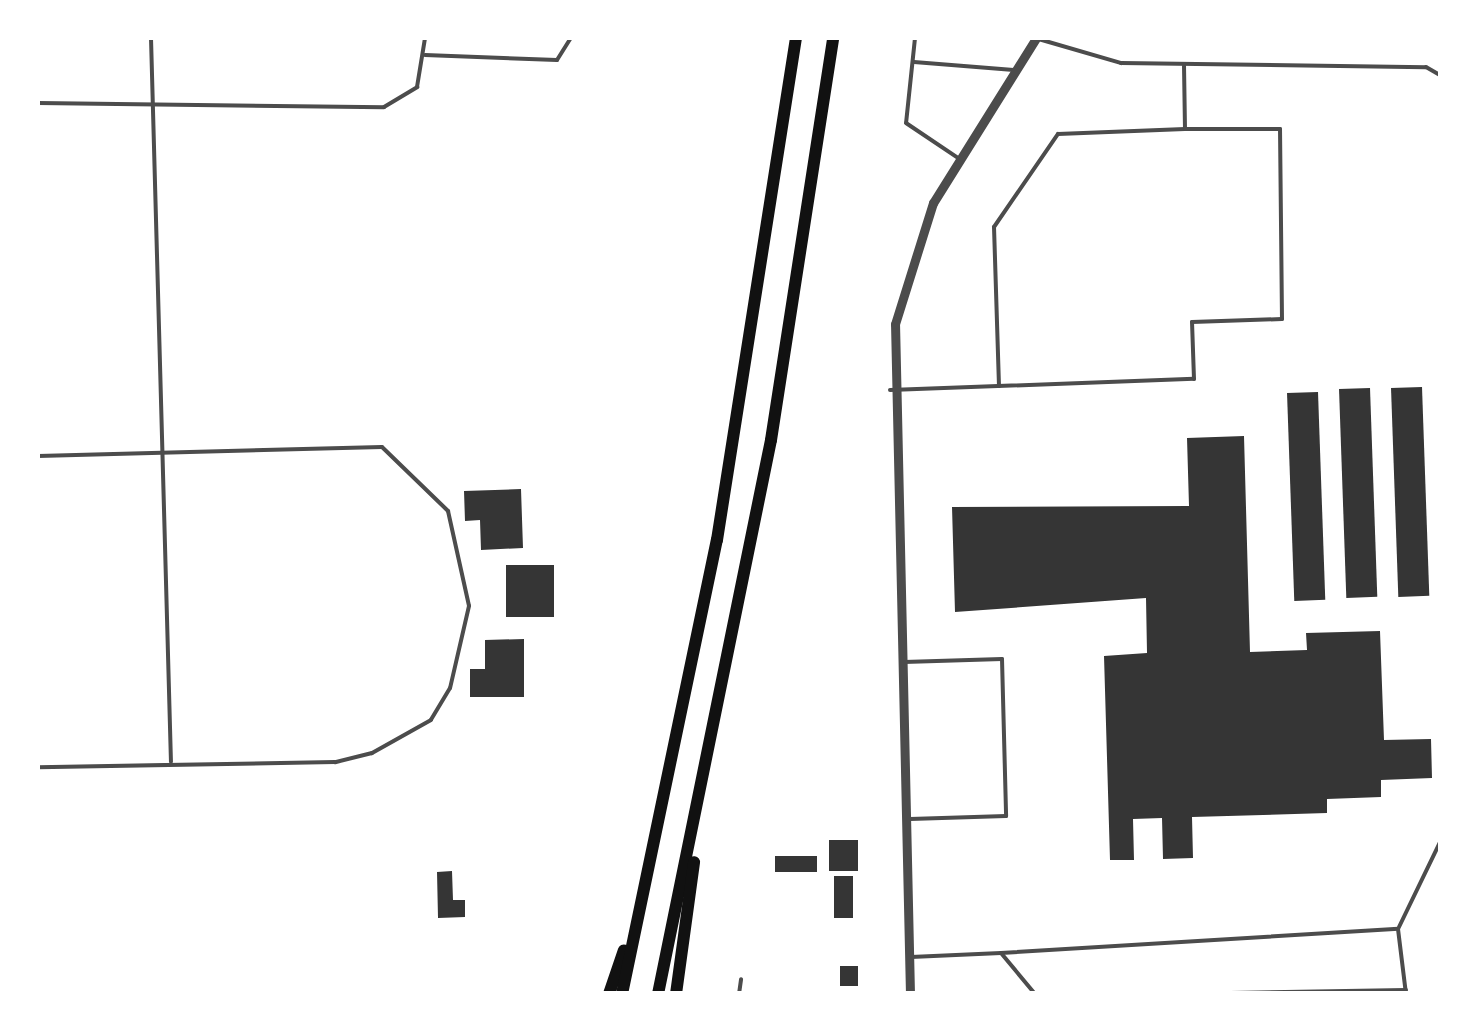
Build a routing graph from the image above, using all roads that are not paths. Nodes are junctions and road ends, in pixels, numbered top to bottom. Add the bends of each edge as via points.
1 (152, 38) edge
2 (424, 38) edge
3 (571, 38) edge
4 (796, 38) edge
5 (833, 38) edge
6 (915, 38) edge
7 (1036, 38) edge
8 (425, 55) junction
9 (913, 62) junction
10 (1184, 66) junction
11 (1019, 70) junction
12 (1440, 75) edge
13 (38, 103) edge
14 (153, 110) junction
15 (1185, 130) junction
16 (958, 158) junction
17 (998, 386) junction
18 (890, 390) junction
19 (156, 451) junction
20 (38, 456) edge
21 (899, 662) junction
22 (708, 762) junction
23 (172, 763) junction
24 (38, 767) edge
25 (905, 819) junction
26 (1440, 842) edge
27 (646, 886) junction
28 (1398, 929) junction
29 (1001, 953) junction
30 (909, 957) junction
31 (741, 979) dead end
32 (1406, 992) edge
33 (609, 994) edge
34 (622, 994) edge
35 (658, 994) edge
36 (676, 994) edge
37 (739, 994) edge
38 (910, 994) edge
39 (1035, 994) edge
40 (1174, 994) edge

1 - 14 lane
2 - 8 lane
3 - 8 lane via 557,60
4 - 27 highway via 750,362
5 - 22 highway via 771,440
6 - 9 lane
7 - 10 lane via 1083,58
7 - 11 street
8 - 14 lane via 406,101 384,107
9 - 11 lane
9 - 16 lane via 906,124
10 - 12 lane via 1426,67
10 - 15 lane
11 - 16 street
13 - 14 lane
14 - 19 lane
15 - 17 lane via 1058,134 994,227
15 - 17 lane via 1280,129 1282,320 1192,322 1194,379
16 - 18 street via 904,278
17 - 18 lane
18 - 21 street
19 - 20 lane
19 - 23 lane
19 - 23 lane via 382,447 448,511 469,606 450,688 430,720 404,738 335,762
21 - 25 street
21 - 25 lane via 1002,659 1006,816
22 - 35 highway
22 - 36 highway
23 - 24 lane
25 - 30 street
26 - 28 lane
27 - 33 highway
27 - 34 highway
28 - 29 lane
28 - 32 lane
29 - 30 lane
29 - 39 lane
30 - 38 street
31 - 37 lane
32 - 40 lane

